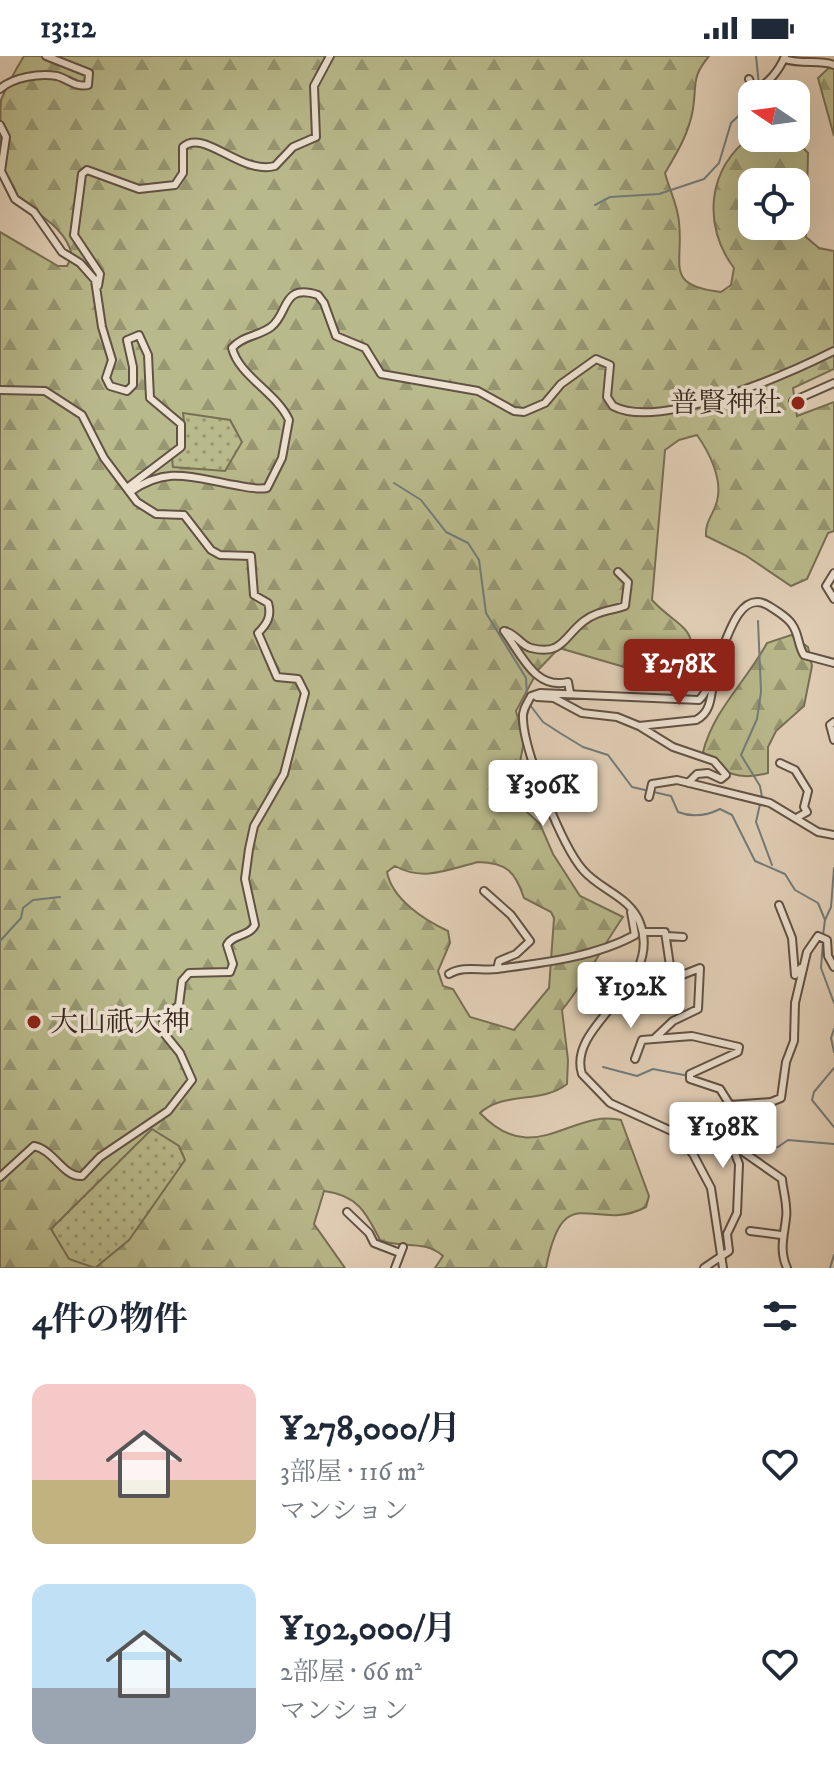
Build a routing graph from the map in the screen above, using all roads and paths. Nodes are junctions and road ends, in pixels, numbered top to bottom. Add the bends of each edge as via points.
1 (46, 56) edge
2 (330, 56) edge
3 (785, 57) edge
4 (834, 65) edge
5 (749, 79) dead end
6 (0, 89) edge
7 (0, 125) edge
8 (98, 287) junction
9 (834, 351) edge
10 (834, 383) edge
11 (0, 390) edge
12 (793, 401) dead end
13 (128, 490) junction
14 (618, 572) dead end
15 (834, 573) edge
16 (834, 599) edge
17 (834, 663) edge
18 (714, 681) junction
19 (570, 693) junction
20 (531, 696) junction
21 (834, 722) edge
22 (639, 726) junction
23 (834, 740) edge
24 (780, 763) dead end
25 (688, 783) junction
26 (545, 790) junction
27 (649, 793) dead end
28 (518, 804) dead end
29 (798, 817) junction
30 (834, 835) edge
31 (484, 891) dead end
32 (779, 905) dead end
33 (631, 908) junction
34 (643, 932) junction
35 (667, 936) junction
36 (683, 937) dead end
37 (807, 952) junction
38 (834, 967) edge
39 (497, 969) junction
40 (449, 974) dead end
41 (654, 1039) junction
42 (635, 1059) dead end
43 (730, 1105) junction
44 (726, 1121) junction
45 (0, 1177) edge
46 (347, 1212) dead end
47 (750, 1231) dead end
48 (781, 1235) junction
49 (721, 1257) junction
50 (395, 1268) edge
51 (704, 1268) edge
52 (723, 1268) edge
53 (787, 1268) edge

1 - 6 street via 89,73 88,85 49,75 16,80
2 - 8 street via 314,86 316,137 293,147 275,166 240,163 221,148 193,142 183,147 183,173 175,185 139,189 87,170 82,174 74,235 100,274
3 - 4 street via 796,64
3 - 5 street via 758,89
7 - 8 street via 6,137 1,160 15,199 34,212 55,245 80,263
8 - 13 street via 112,360 106,378 110,386 127,391 133,385 127,340 139,335 148,355 150,398 174,416 183,431 181,447 173,456 143,472
9 - 13 street via 732,393 649,414 613,406 607,397 610,365 596,359 545,403 514,411 478,391 381,374 365,348 336,336 318,295 298,294 288,299 273,326 232,348 289,420 282,458 267,488 170,474
10 - 12 street
11 - 13 street via 45,391 82,415
13 - 45 street via 148,511 184,515 220,555 251,556 254,595 271,611 258,633 266,654 277,677 298,679 305,693 284,774 254,826 249,849 245,879 255,925 229,941 230,972 193,972 185,977 179,1005 163,1018 163,1032 192,1080 168,1111 100,1157 82,1176 72,1175 34,1146
14 - 19 street via 628,582 625,606 582,622 555,649 530,648 504,631 540,680 568,682
15 - 16 street via 826,586
17 - 18 street via 804,655 793,625 766,604 755,603 731,623
18 - 19 street via 699,700
18 - 22 street via 704,716
19 - 20 street
20 - 22 street via 554,698 582,713
20 - 26 street via 523,722
21 - 23 street
22 - 25 street via 673,747 714,761 726,775 721,779 697,774
24 - 29 street via 795,770 808,791 807,812
25 - 27 street via 660,781
25 - 29 street via 761,801
26 - 28 street
26 - 33 street via 569,854
29 - 30 street via 818,832
31 - 39 street via 530,941 499,961
32 - 37 street via 792,938 795,975
33 - 34 street
33 - 39 street via 635,933 630,938 605,949
34 - 35 street via 659,930
34 - 49 street via 639,969 581,1052 580,1068 610,1103 676,1133 693,1154 711,1188
35 - 36 street
35 - 41 street via 672,979 700,968 699,1006
37 - 38 street via 818,936 827,940
37 - 43 street via 781,1098
39 - 40 street via 458,969
41 - 42 street via 642,1040
41 - 43 street via 692,1036 740,1048 690,1076 720,1089
43 - 44 street
44 - 48 street via 739,1149 782,1179 787,1215
44 - 49 street via 739,1164 737,1213 727,1234 729,1250
46 - 50 street via 374,1243 401,1250
47 - 48 street
48 - 53 street
49 - 51 street
49 - 52 street

